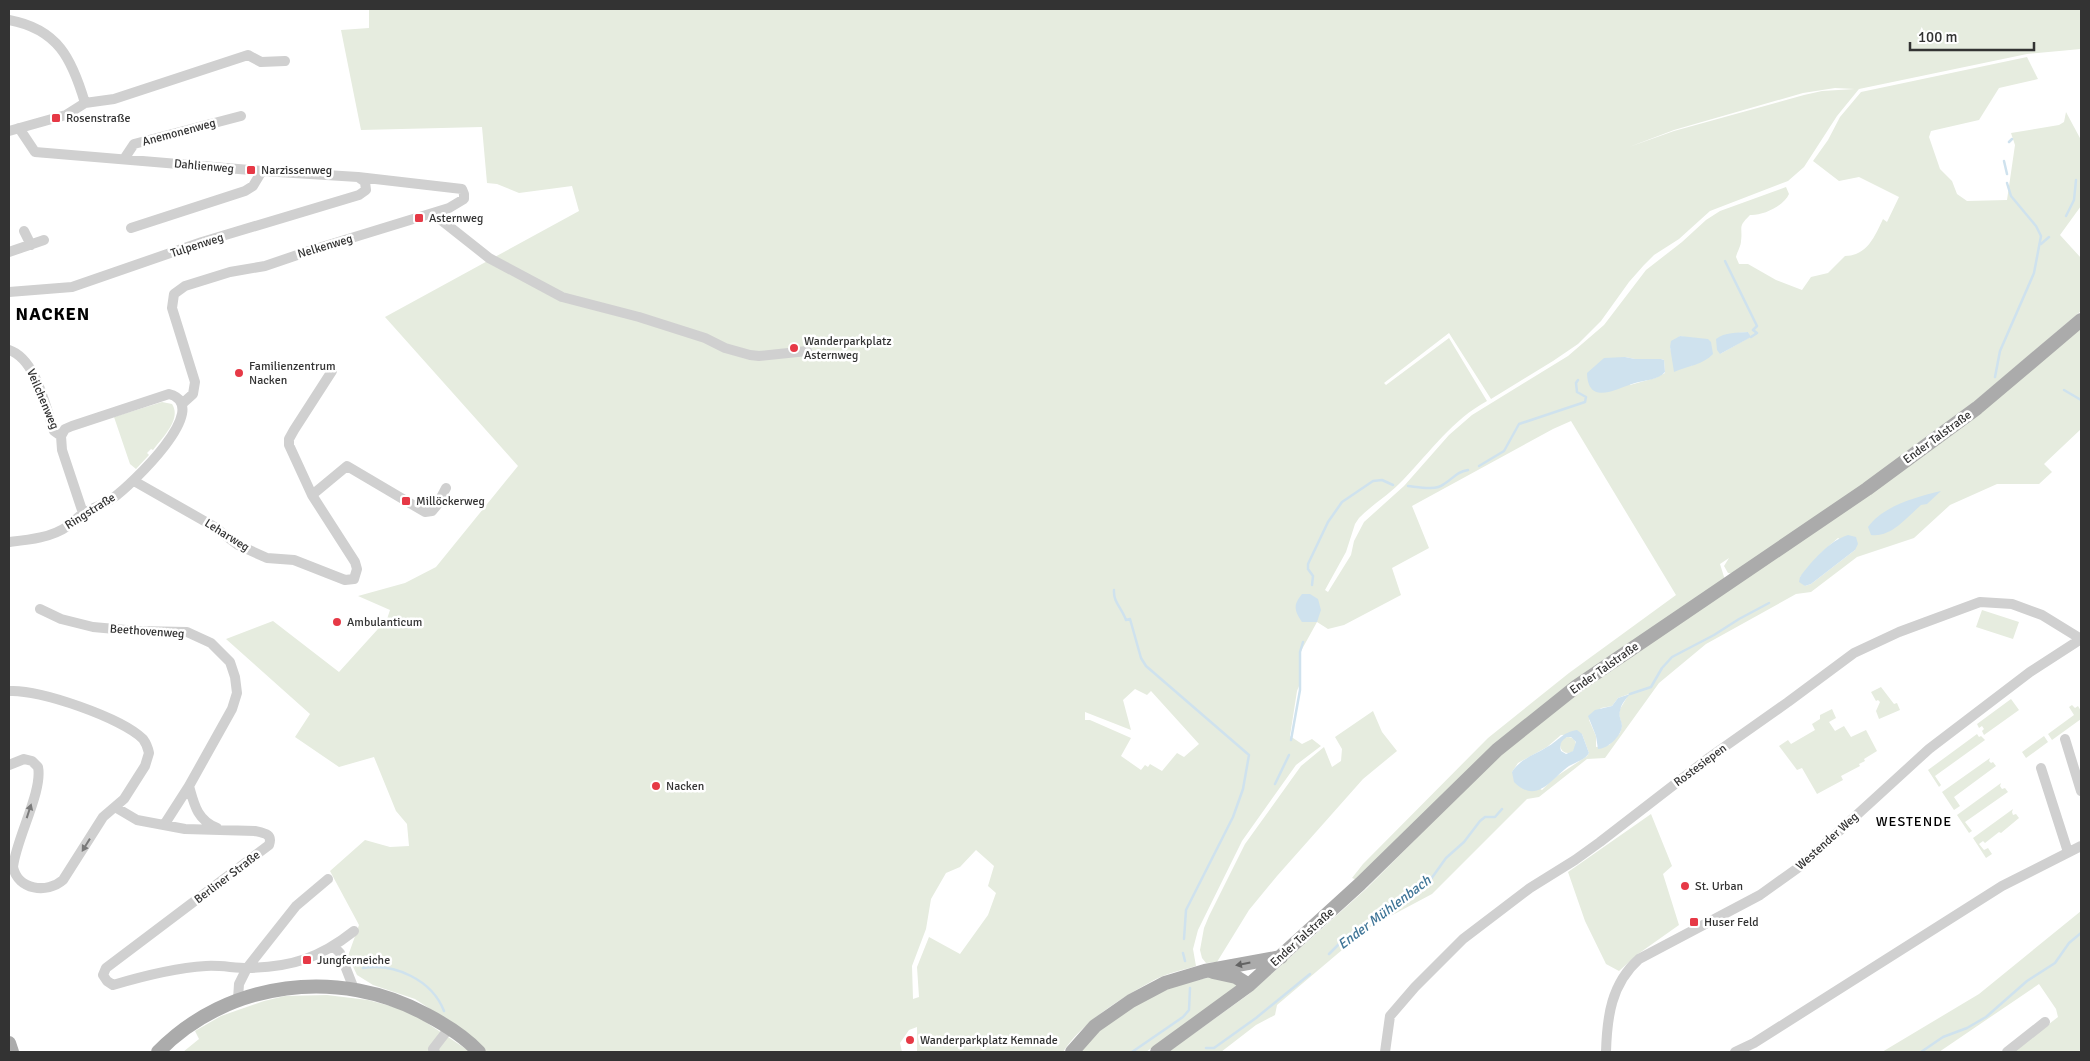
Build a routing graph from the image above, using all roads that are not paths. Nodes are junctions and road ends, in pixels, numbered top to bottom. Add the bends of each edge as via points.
1 (9, 20) edge
2 (285, 61) dead end
3 (85, 103) junction
4 (241, 116) dead end
5 (19, 128) junction
6 (9, 131) edge
7 (124, 159) junction
8 (262, 171) junction
9 (358, 177) junction
10 (462, 189) joint
11 (429, 214) junction
12 (131, 228) dead end
13 (24, 231) dead end
14 (44, 240) dead end
15 (31, 245) junction
16 (9, 252) edge
17 (9, 292) edge
18 (174, 294) joint
19 (2081, 320) edge
20 (9, 350) edge
21 (807, 351) dead end
22 (332, 371) dead end
23 (183, 403) junction
24 (61, 436) junction
25 (134, 481) junction
26 (446, 488) dead end
27 (312, 494) junction
28 (83, 513) junction
29 (9, 542) edge
30 (40, 609) dead end
31 (2081, 639) edge
32 (9, 691) edge
33 (2065, 739) dead end
34 (9, 765) edge
35 (2041, 768) dead end
36 (189, 786) junction
37 (2081, 791) edge
38 (115, 808) junction
39 (164, 825) junction
40 (221, 830) junction
41 (2081, 846) edge
42 (2068, 852) junction
43 (328, 879) dead end
44 (354, 931) dead end
45 (334, 947) junction
46 (1282, 956) junction
47 (247, 968) junction
48 (1205, 971) junction
49 (1249, 985) junction
50 (354, 989) junction
51 (238, 999) junction
52 (2045, 1022) dead end
53 (450, 1027) junction
54 (9, 1043) edge
55 (2012, 1051) edge
56 (12, 1052) edge
57 (158, 1052) edge
58 (435, 1052) edge
59 (479, 1052) edge
60 (1072, 1052) edge
61 (1156, 1052) edge
62 (1385, 1052) edge
63 (1606, 1052) edge
64 (1735, 1052) edge

1 - 3 street via 22,22 57,44 75,70
2 - 3 street via 261,62 248,55 114,100
3 - 5 street via 66,114
4 - 7 street, Anemonenweg via 134,144
5 - 6 street
5 - 7 street, Dahlienweg via 35,152
7 - 8 street, Dahlienweg
8 - 9 street, Dahlienweg
8 - 12 street via 253,186 245,191
9 - 10 street, Dahlienweg
9 - 17 street, Tulpenweg via 365,182 366,190 359,195 202,242 72,287
10 - 11 street, Nelkenweg via 464,199 459,204
11 - 18 street, Nelkenweg via 265,266 230,272 185,286
11 - 21 street via 436,216 489,258 562,297 639,317 750,355
13 - 15 street
14 - 15 street
15 - 16 street
18 - 23 street, Ringstraße via 172,308 195,382 193,394
19 - 46 main road, Ender Talstraße via 1977,408 1867,489 1562,697 1497,750
20 - 24 street, Veilchenweg via 21,357 32,370 54,430
22 - 27 street via 288,445
23 - 24 street via 169,394 72,426
23 - 25 street, Ringstraße via 182,418 174,431
24 - 28 street, Veilchenweg via 62,450
25 - 27 street, Leharweg via 267,558 294,560 345,580 354,580 355,562
25 - 28 street, Ringstraße via 111,500
26 - 27 street via 432,511 425,512 347,466
28 - 29 street, Ringstraße via 67,527 52,534
30 - 36 street, Beethovenweg via 61,619 92,627 187,632 211,643 230,662 237,693 232,709
31 - 62 street, Rostesiepen via 2042,615 2012,604 1980,602 1899,632 1854,653 1463,939 1390,1016
31 - 63 street, Westender Weg via 2030,672 1929,748 1802,865 1760,895 1637,961 1619,983 1613,998
32 - 38 street via 38,695 89,710 126,727 142,739 148,748 147,762
33 - 37 street
38 -> 34 street via 103,817 63,880 45,889 30,887 18,878 13,867 39,770 27,759
35 - 42 street
36 - 39 street, Beethovenweg
36 - 40 street via 196,812 208,825
38 - 39 street, Berliner Straße via 136,820
39 - 40 street, Berliner Straße
40 - 47 street, Berliner Straße via 255,831 265,833 271,840 269,845 106,968 104,975 113,985 207,966
41 - 42 street
42 - 64 street via 2002,886
43 - 47 street via 296,906
44 - 45 street, Berliner Straße
45 - 47 street, Berliner Straße via 307,960 283,966
45 - 50 street
46 -> 48 main road
46 - 49 main road, Ender Talstraße
47 - 51 street via 239,984
48 - 49 main road via 1236,977
48 - 60 main road via 1165,983 1131,1001 1096,1026
49 - 61 main road, Ender Talstraße
50 - 51 main road via 301,987 258,992
50 - 53 main road via 408,1004
51 - 57 main road via 191,1024
52 - 55 street
53 - 58 street via 433,1049
53 - 59 main road
54 - 56 main road

